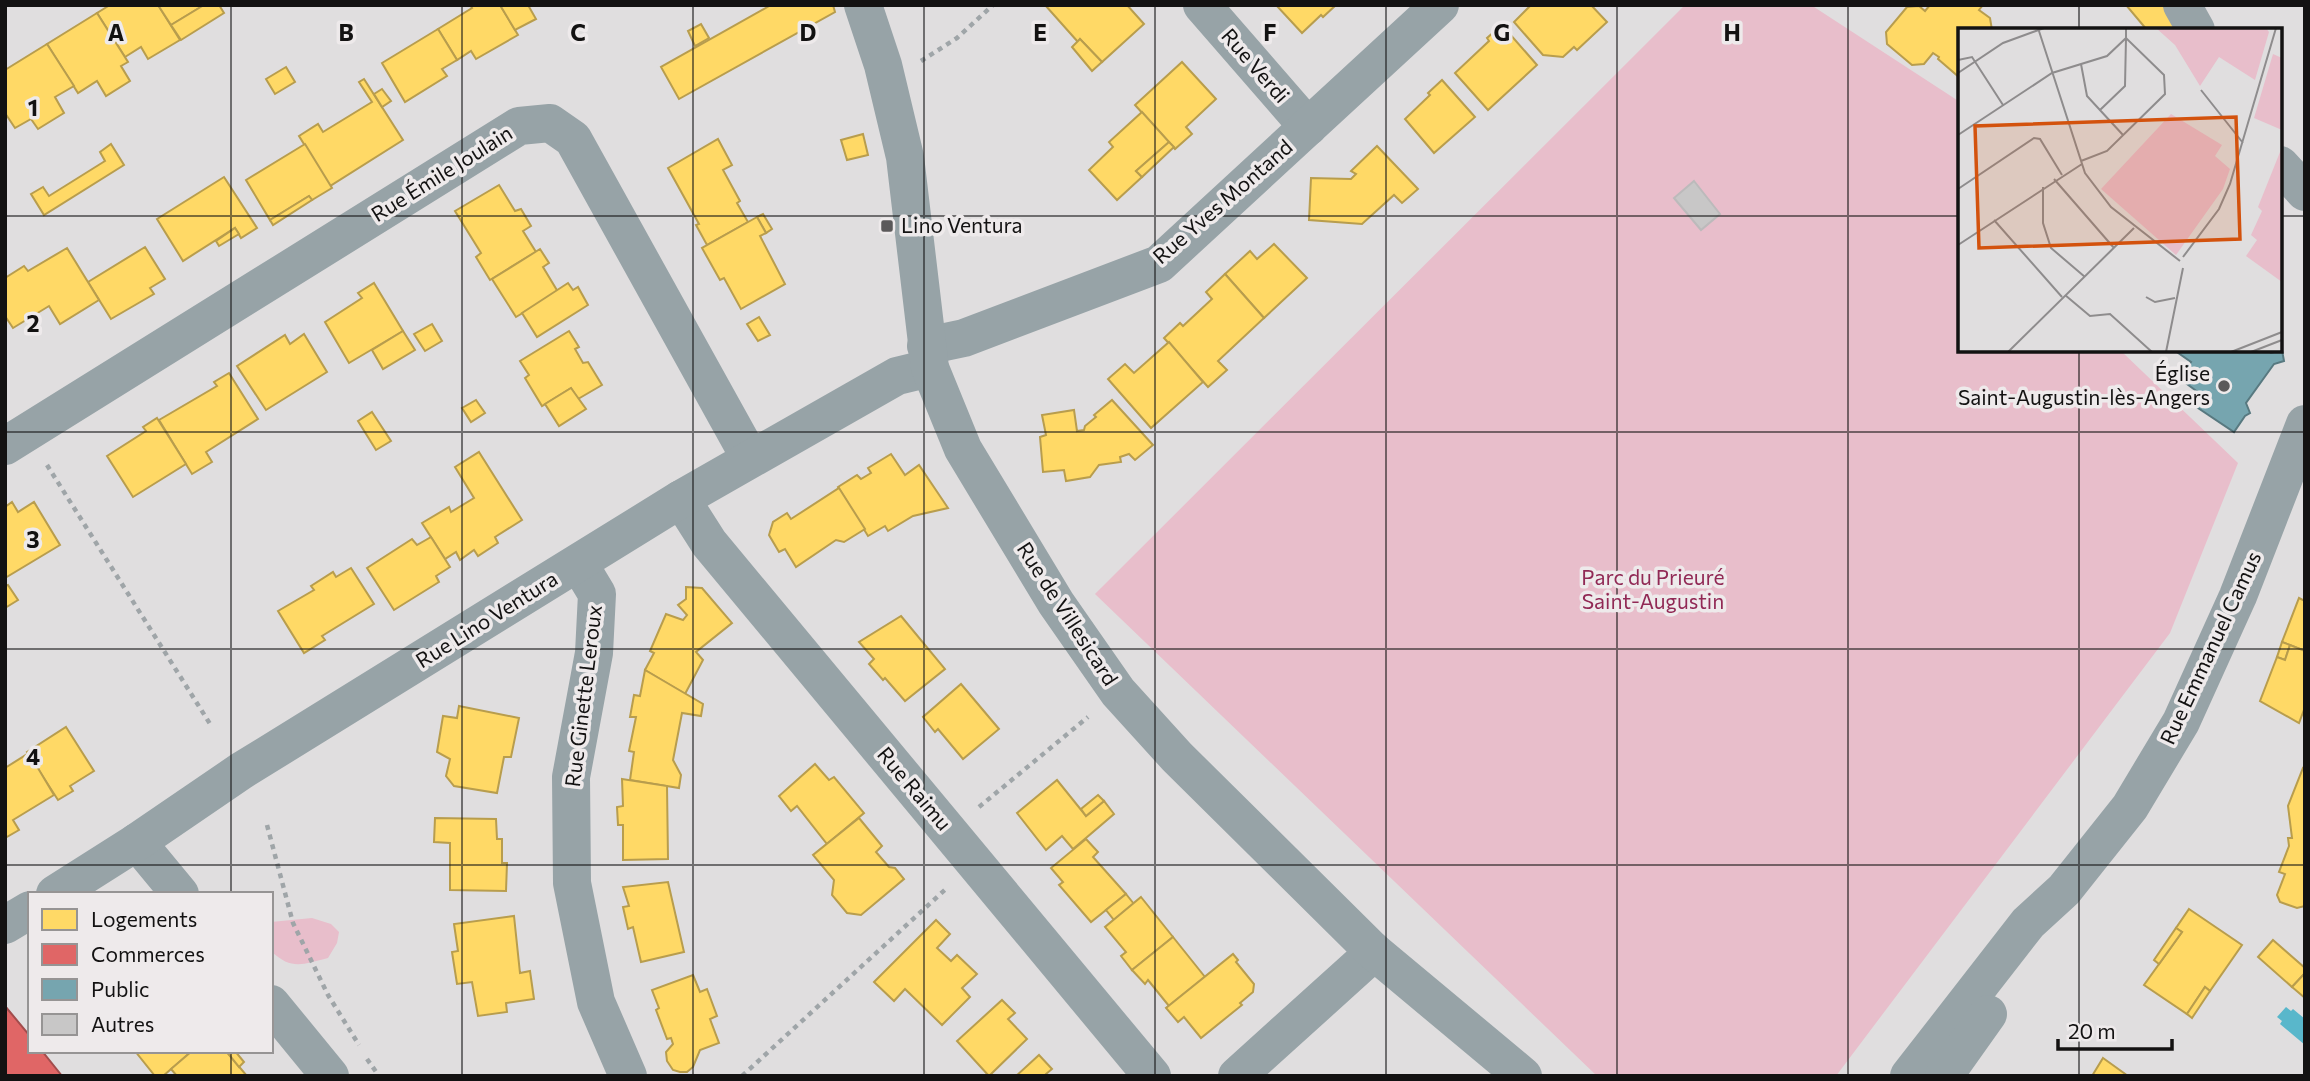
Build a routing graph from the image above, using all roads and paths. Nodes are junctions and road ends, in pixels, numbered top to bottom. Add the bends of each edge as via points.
1 (863, 5) edge
2 (993, 5) edge
3 (1202, 5) edge
4 (1440, 5) edge
5 (2182, 5) edge
6 (2195, 28) edge
7 (918, 63) dead end
8 (1308, 127) junction
9 (2282, 167) edge
10 (2305, 192) edge
11 (928, 357) junction
12 (2305, 424) edge
13 (5, 446) edge
14 (750, 458) junction
15 (46, 463) dead end
16 (681, 499) junction
17 (579, 564) junction
18 (1096, 710) dead end
19 (212, 727) dead end
20 (975, 810) dead end
21 (267, 825) dead end
22 (137, 842) junction
23 (952, 884) dead end
24 (2064, 890) junction
25 (58, 892) edge
26 (178, 892) edge
27 (28, 911) edge
28 (5, 925) edge
29 (1372, 950) junction
30 (273, 1006) edge
31 (360, 1048) dead end
32 (366, 1058) dead end
33 (330, 1076) edge
34 (379, 1076) edge
35 (628, 1076) edge
36 (742, 1076) edge
37 (1152, 1076) edge
38 (1237, 1076) edge
39 (1523, 1076) edge
40 (1909, 1076) edge
41 (1944, 1076) edge

1 - 11 street, Rue de Villesicard via 905,157
2 - 7 path
3 - 8 street, Rue Verdi
4 - 8 street, Rue Yves Montand
5 - 6 street
8 - 11 street, Rue Yves Montand via 1159,264 964,338
9 - 10 street
11 - 14 street, Rue Lino Ventura
11 - 29 street, Rue de Villesicard via 963,449 1056,603 1118,692 1177,757
12 - 24 street, Rue Emmanuel Camus via 2238,596 2181,722 2130,807
13 - 14 street, Rue Émile Joulain via 519,126 550,123 573,139
14 - 16 street, Rue Lino Ventura
15 - 19 path
16 - 17 street, Rue Lino Ventura
16 - 37 street, Rue Raimu via 709,543
17 - 22 street, Rue Lino Ventura via 242,771
17 - 35 street, Rue Ginette Leroux via 597,594 594,653 571,777 572,883 596,1002
18 - 20 path
21 - 31 path via 293,923
22 - 25 street, Rue Lino Ventura
22 - 26 street
23 - 36 path
24 - 40 street, Rue Emmanuel Camus via 2028,923
24 - 41 street, Rue Emmanuel Camus via 2046,931
27 - 28 street
29 - 38 street
29 - 39 street, Rue de Villesicard
30 - 33 street
32 - 34 path

